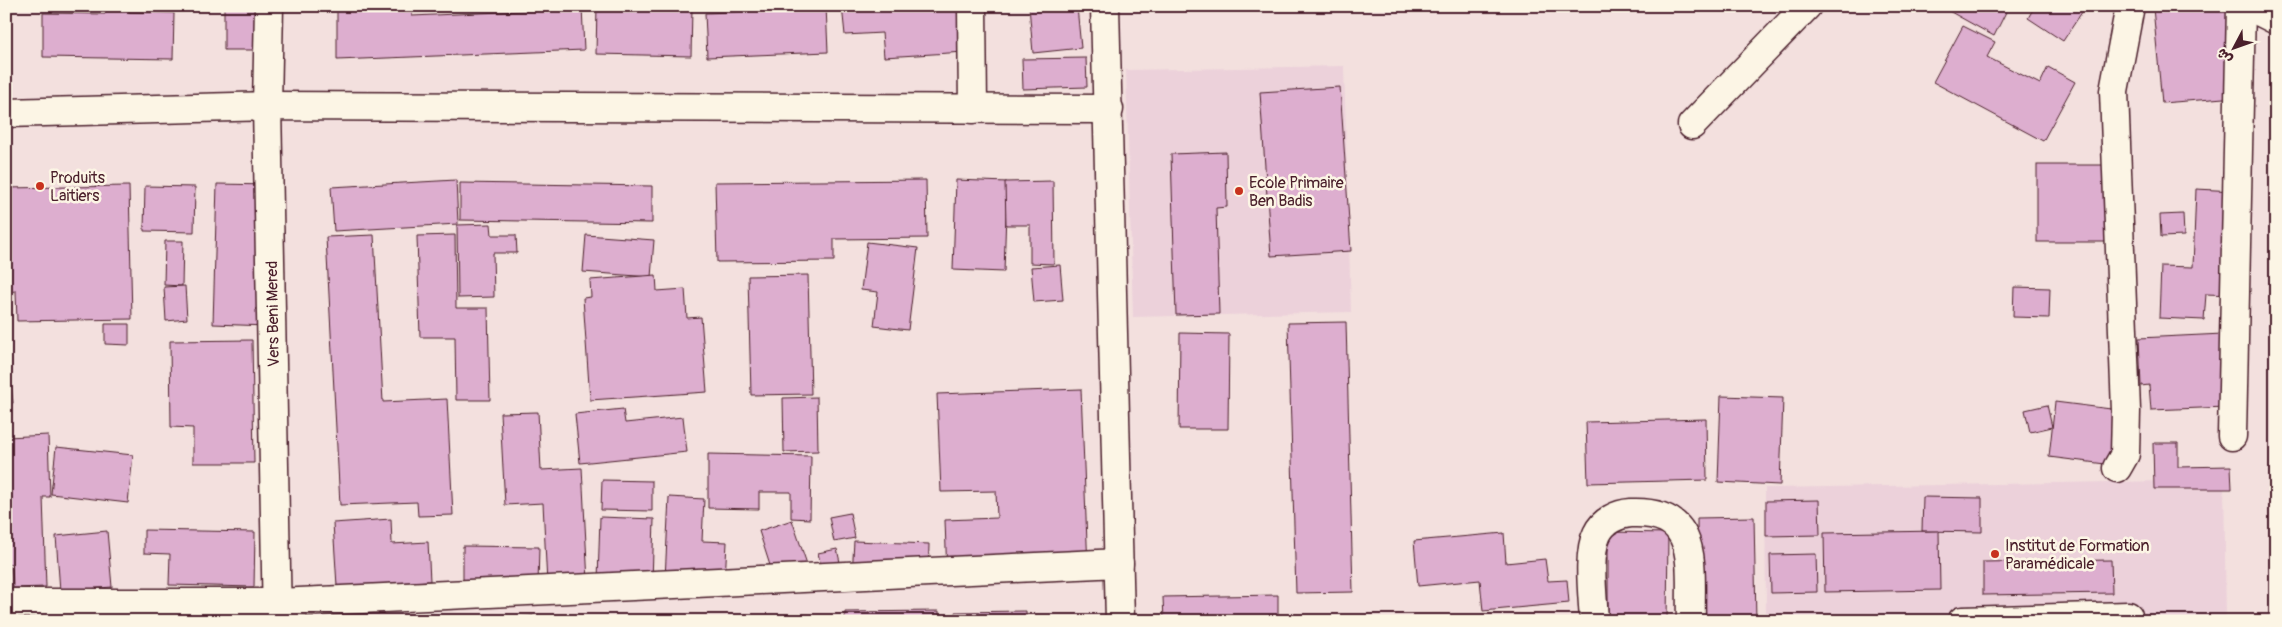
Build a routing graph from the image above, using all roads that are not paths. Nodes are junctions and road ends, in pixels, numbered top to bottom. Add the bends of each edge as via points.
1 (269, 6) edge
2 (972, 6) edge
3 (1105, 6) edge
4 (1807, 6) edge
5 (2130, 6) edge
6 (2241, 6) edge
7 (2248, 6) edge
8 (2276, 20) edge
9 (268, 106) junction
10 (973, 108) junction
11 (1109, 109) junction
12 (6, 113) edge
13 (1692, 125) dead end
14 (2232, 436) dead end
15 (2117, 468) dead end
16 (1119, 564) junction
17 (6, 603) edge
18 (278, 612) edge
19 (2128, 616) dead end
20 (1120, 621) edge
21 (1594, 621) edge
22 (1691, 621) edge
23 (1962, 621) edge

1 - 9 street, Vers Beni Mered
2 - 10 street
3 - 11 street
4 - 13 street
5 - 15 street via 2114,91 2126,410 2126,454
6 - 14 street
7 - 8 street
9 - 10 street
9 - 12 street
9 - 18 street, Vers Beni Mered
10 - 11 street
11 - 16 street
16 - 18 street
16 - 20 street
17 - 18 street
19 - 23 street
21 - 22 street via 1593,553 1597,534 1602,526 1618,515 1643,512 1667,518 1684,536 1689,548

